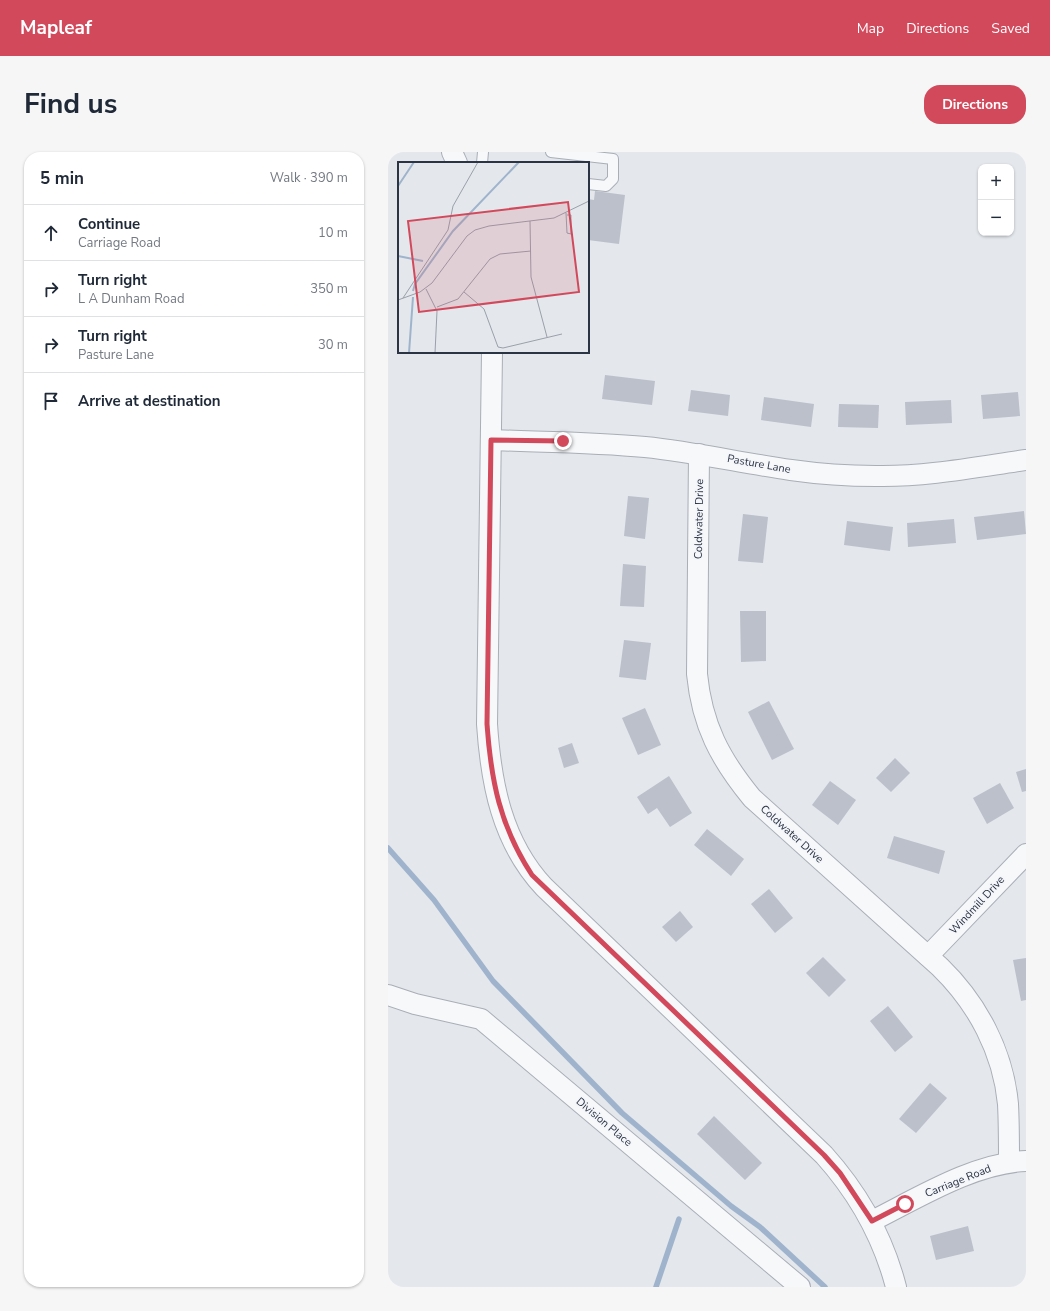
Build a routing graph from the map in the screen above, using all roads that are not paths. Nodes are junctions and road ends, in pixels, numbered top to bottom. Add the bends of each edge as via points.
1 (452, 152) edge
2 (483, 152) edge
3 (552, 152) edge
4 (457, 162) edge
5 (482, 162) edge
6 (589, 184) edge
7 (492, 353) edge
8 (491, 440) junction
9 (699, 454) junction
10 (1026, 460) edge
11 (1026, 854) edge
12 (928, 956) junction
13 (388, 995) edge
14 (1018, 1162) edge
15 (872, 1221) junction
16 (800, 1287) edge
17 (896, 1287) edge

1 - 4 street
2 - 5 lane
3 - 6 lane via 614,159 613,179 606,186
7 - 8 street
8 - 9 street, Pasture Lane via 571,442
8 - 15 street via 487,724 490,765 496,797 508,831 523,861 544,887 824,1155 840,1173
9 - 10 street, Pasture Lane via 792,470 878,476 931,473
9 - 12 street, Coldwater Drive via 697,674 699,699 717,748 731,773 752,798
11 - 12 street, Windmill Drive
12 - 14 street, Coldwater Drive via 954,981 974,1007 991,1040 1002,1071
13 - 16 street, Division Place via 481,1019
14 - 15 street, Carriage Road via 987,1168 941,1186
15 - 17 street via 890,1263

